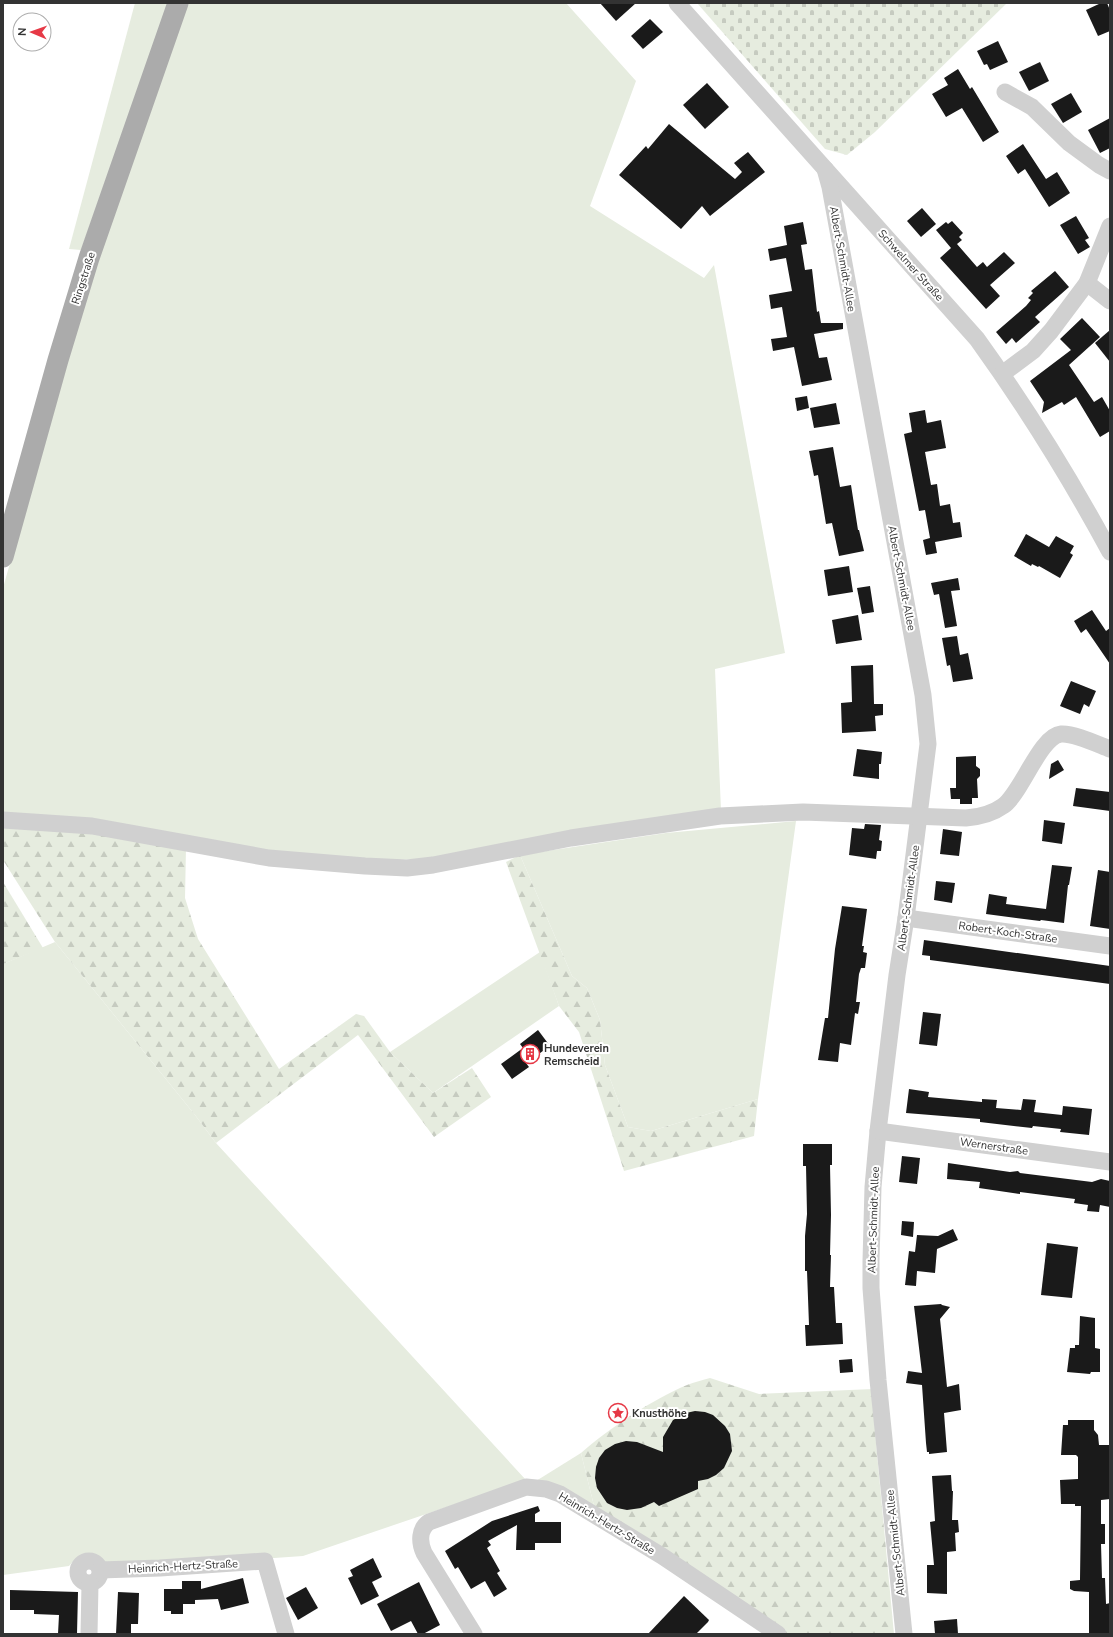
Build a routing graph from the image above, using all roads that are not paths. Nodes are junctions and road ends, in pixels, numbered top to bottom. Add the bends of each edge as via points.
1 (178, 3) edge
2 (677, 3) edge
3 (1006, 92) dead end
4 (825, 169) junction
5 (1110, 171) edge
6 (1110, 226) edge
7 (1087, 283) junction
8 (1110, 301) edge
9 (1002, 374) junction
10 (1110, 552) edge
11 (3, 557) edge
12 (1110, 749) edge
13 (919, 816) junction
14 (3, 820) edge
15 (906, 918) junction
16 (1110, 946) edge
17 (878, 1131) junction
18 (1110, 1162) edge
19 (89, 1634) edge
20 (286, 1634) edge
21 (474, 1634) edge
22 (778, 1634) edge
23 (904, 1634) edge

1 - 11 main road, Ringstraße via 84,273
2 - 4 street, Schwelmer Straße
3 - 5 street via 1032,107 1069,143
4 - 9 street, Schwelmer Straße via 952,310
4 - 13 street, Albert-Schmidt-Allee via 923,695 928,744
6 - 7 street
7 - 8 street
7 - 9 street via 1051,331 1033,350
9 - 10 street, Schwelmer Straße via 1070,479
12 - 13 street via 1072,736 1054,736 1041,750 1013,796 1003,806 981,816 966,818
13 - 14 street via 803,812 720,816 571,838 433,866 407,868 269,858 92,826
13 - 15 street, Albert-Schmidt-Allee
15 - 16 street, Robert-Koch-Straße
15 - 17 street, Albert-Schmidt-Allee
17 - 18 street, Wernerstraße
17 - 23 street, Albert-Schmidt-Allee via 873,1187 872,1288 878,1380
19 - 20 street, Heinrich-Hertz-Straße via 90,1584 83,1582 78,1572 83,1563 90,1560 96,1563 100,1570 266,1561
21 - 22 street, Heinrich-Hertz-Straße via 424,1553 421,1538 423,1527 429,1522 526,1487 534,1487 554,1492 580,1506 662,1556

